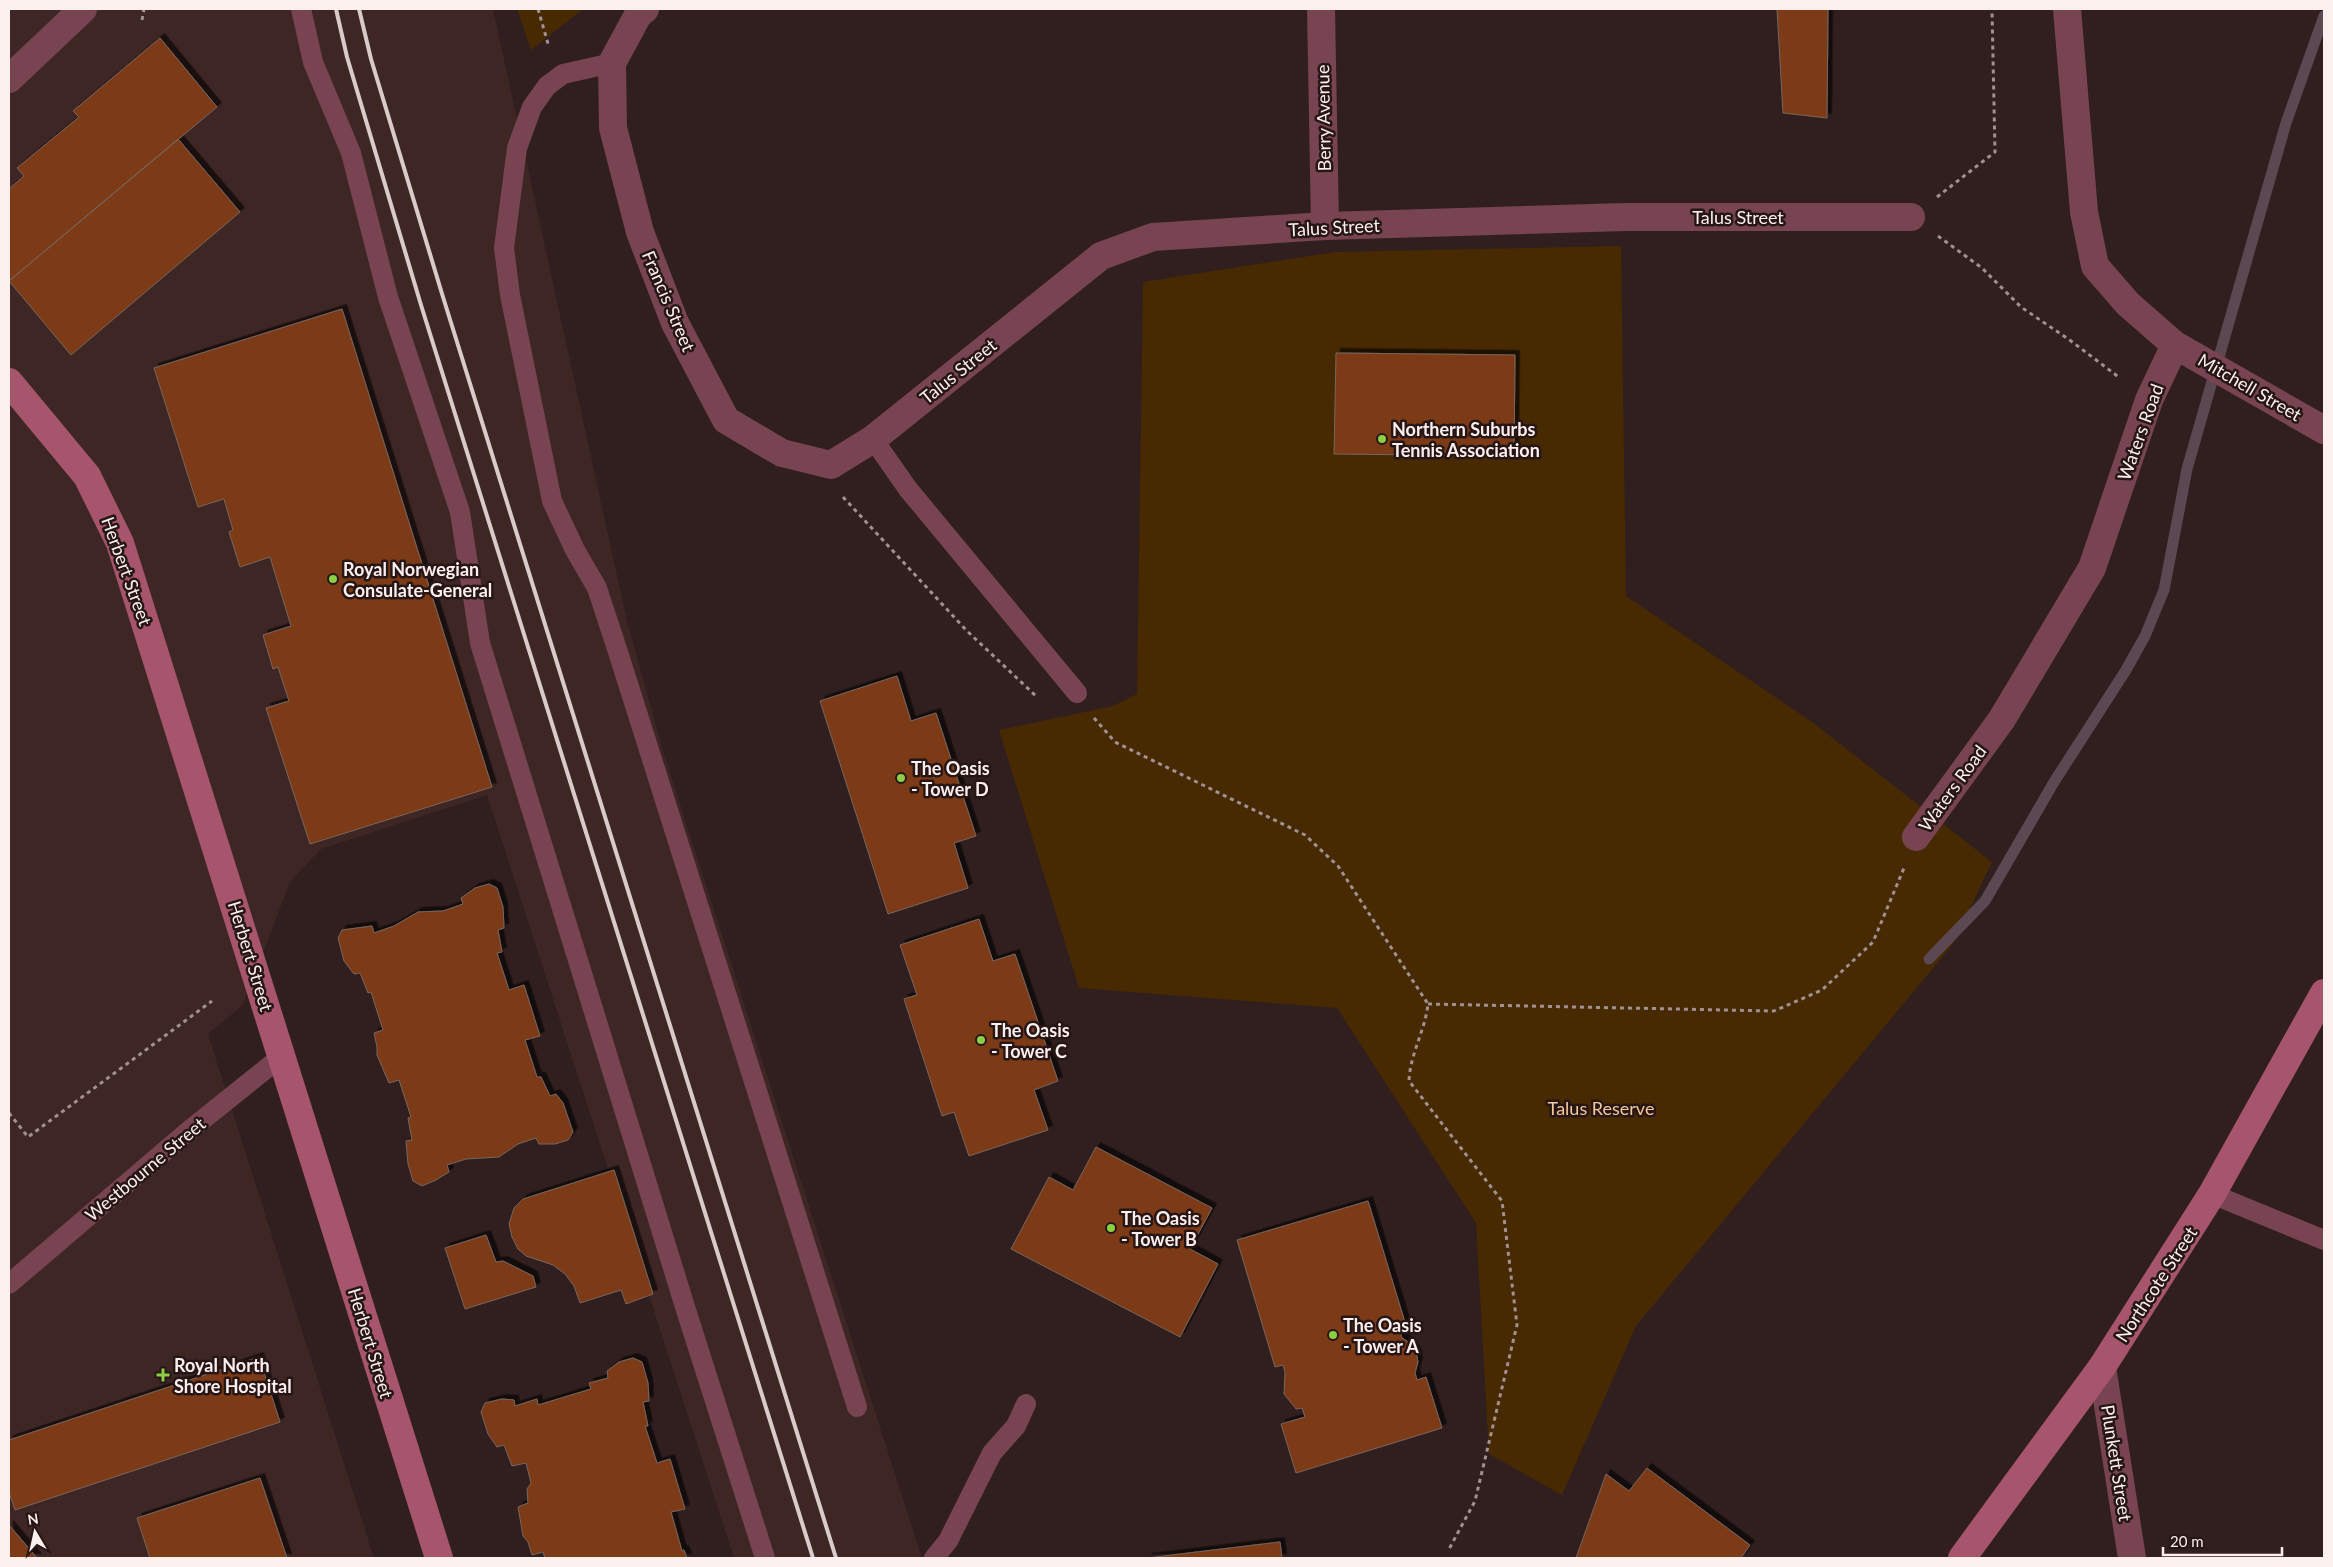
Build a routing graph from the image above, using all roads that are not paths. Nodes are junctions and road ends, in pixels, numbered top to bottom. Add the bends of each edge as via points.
1 (83, 9) edge
2 (301, 9) edge
3 (645, 9) edge
4 (1321, 9) edge
5 (2067, 9) edge
6 (612, 63) junction
7 (9, 79) edge
8 (1911, 217) road end
9 (1325, 226) junction
10 (2175, 345) junction
11 (9, 382) edge
12 (2324, 430) edge
13 (873, 439) junction
14 (831, 465) joint
15 (1077, 693) road end
16 (1916, 838) road end
17 (2324, 993) edge
18 (282, 1056) junction
19 (2212, 1194) junction
20 (2324, 1240) edge
21 (9, 1284) edge
22 (2102, 1367) junction
23 (1026, 1404) dead end
24 (856, 1407) dead end
25 (440, 1558) edge
26 (766, 1558) edge
27 (934, 1558) edge
28 (1962, 1558) edge
29 (2132, 1558) edge

1 - 7 street
2 - 26 lane via 313,62 351,153 388,298 460,512 480,643
3 - 6 street via 638,15
4 - 9 street, Berry Avenue
5 - 10 street via 2084,212 2096,266 2128,304
6 - 14 street, Francis Street via 613,128 640,232 675,323 726,420 782,454
6 - 24 lane via 563,74 547,86 532,107 518,148 504,248 510,295 552,501 597,588
8 - 9 street, Talus Street via 1625,217
9 - 13 street, Talus Street via 1153,237 1101,256
10 - 12 street, Mitchell Street
10 - 16 street, Waters Road via 2149,400 2092,568 2002,719
11 - 18 street, Herbert Street via 87,476 120,543
13 - 14 street, Talus Street
13 - 15 lane via 908,489
17 - 19 street, Northcote Street
18 - 21 lane, Westbourne Street
18 - 25 street, Herbert Street
19 - 20 lane
19 - 22 street, Northcote Street
22 - 28 street, Northcote Street
22 - 29 street, Plunkett Street
23 - 27 lane via 1016,1426 992,1453 948,1541

